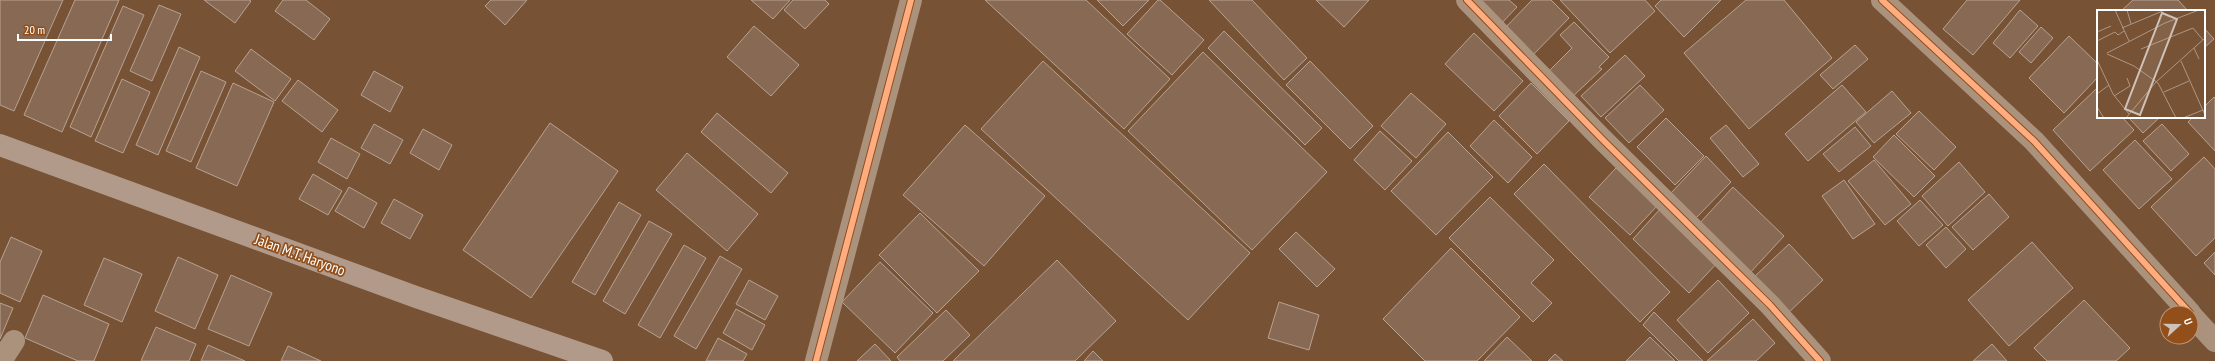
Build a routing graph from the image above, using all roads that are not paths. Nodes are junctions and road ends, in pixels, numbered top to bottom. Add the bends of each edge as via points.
1 (911, 0) edge
2 (1467, 0) edge
3 (1882, 0) edge
4 (0, 145) edge
5 (2182, 305) edge
6 (2199, 324) edge
7 (2215, 341) edge
8 (14, 342) dead end
9 (1, 361) edge
10 (602, 361) edge
11 (816, 361) edge
12 (1820, 361) edge

1 - 11 street
2 - 12 street via 1603,140 1770,305
3 - 5 street via 2034,141
4 - 10 main road, Jalan M.T. Haryono via 416,297
6 - 7 street
8 - 9 street

